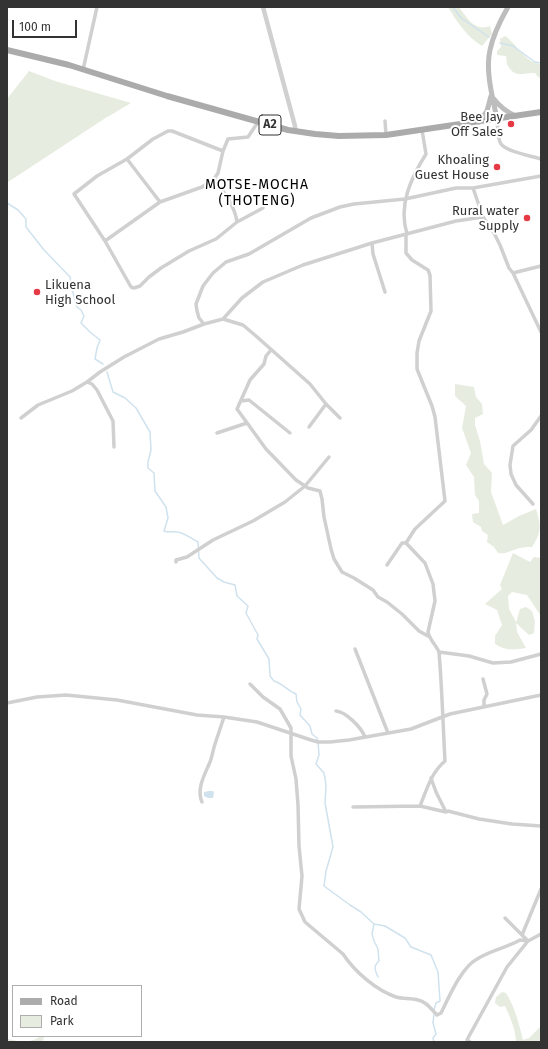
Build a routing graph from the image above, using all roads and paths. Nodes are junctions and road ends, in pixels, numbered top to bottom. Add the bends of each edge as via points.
1 (96, 7) edge
2 (263, 7) edge
3 (508, 7) edge
4 (7, 50) edge
5 (83, 70) junction
6 (492, 95) junction
7 (541, 112) edge
8 (517, 116) junction
9 (497, 119) junction
10 (385, 121) dead end
11 (258, 122) junction
12 (479, 122) junction
13 (422, 130) junction
14 (295, 131) junction
15 (386, 135) junction
16 (223, 151) junction
17 (127, 159) junction
18 (541, 159) edge
19 (541, 176) edge
20 (214, 179) junction
21 (473, 188) junction
22 (405, 199) junction
23 (160, 202) junction
24 (263, 208) dead end
25 (483, 217) junction
26 (237, 222) junction
27 (406, 234) junction
28 (105, 241) junction
29 (372, 243) junction
30 (541, 266) edge
31 (513, 273) junction
32 (385, 292) dead end
33 (223, 319) junction
34 (204, 324) junction
35 (541, 332) edge
36 (271, 350) junction
37 (87, 382) junction
38 (241, 401) junction
39 (326, 404) junction
40 (541, 416) edge
41 (21, 418) dead end
42 (340, 418) dead end
43 (247, 423) junction
44 (309, 427) dead end
45 (217, 433) dead end
46 (290, 433) dead end
47 (114, 446) dead end
48 (329, 457) dead end
49 (305, 486) junction
50 (533, 504) dead end
51 (406, 544) junction
52 (176, 562) dead end
53 (387, 564) dead end
54 (428, 636) junction
55 (355, 649) dead end
56 (439, 652) junction
57 (541, 654) edge
58 (483, 679) dead end
59 (250, 684) dead end
60 (541, 695) edge
61 (7, 703) edge
62 (484, 706) junction
63 (336, 711) dead end
64 (444, 716) junction
65 (224, 717) junction
66 (292, 733) junction
67 (388, 733) junction
68 (365, 737) junction
69 (431, 778) junction
70 (202, 802) dead end
71 (420, 806) junction
72 (353, 807) dead end
73 (446, 812) junction
74 (541, 826) edge
75 (541, 889) edge
76 (505, 918) dead end
77 (541, 934) edge
78 (522, 935) junction
79 (528, 941) junction
80 (470, 1042) edge

1 - 5 street
2 - 14 street via 285,84
3 - 6 main road via 489,51 488,67
4 - 5 main road, A2
5 - 11 main road, A2
6 - 8 main road via 508,113
6 - 9 main road
6 - 12 main road via 487,110
7 - 8 main road, A2
8 - 9 main road, A2
9 - 12 main road, A2
9 - 18 street via 501,144
10 - 15 street
11 - 14 main road, A2
11 - 16 street via 248,137 228,139
12 - 13 main road, A2
13 - 15 main road, A2
13 - 22 street via 426,154 409,184
14 - 15 main road, A2 via 339,136
16 - 17 street via 168,131
16 - 20 street
17 - 23 street
17 - 28 street via 97,176 74,194
19 - 21 street
20 - 23 street via 202,187
20 - 26 street via 229,201
21 - 22 street via 456,188
21 - 25 street
22 - 27 street
22 - 34 street via 340,207 311,218 249,254 226,262 213,272 200,292 196,304 199,318
23 - 28 street
24 - 26 street
25 - 27 street
25 - 31 street
26 - 28 street via 216,239 184,254 134,288 131,287
27 - 29 street
27 - 51 street via 406,253 428,270 430,275 431,311 418,340 417,353 418,369 435,417 444,501 415,529
29 - 32 street
29 - 33 street via 302,265 263,282 242,298
30 - 31 street
31 - 35 street
33 - 34 street
33 - 36 street via 243,325
34 - 37 street via 159,339 124,357
36 - 38 street via 264,364 250,380
36 - 39 street via 310,384
37 - 41 street via 38,405
37 - 47 street via 97,390 113,421
38 - 43 street via 237,409
38 - 46 street via 249,400
39 - 42 street
39 - 44 street
40 - 50 street via 531,430 513,446 510,465 516,485
43 - 45 street
43 - 49 street via 266,449
48 - 49 street
49 - 52 street via 265,514
49 - 54 street via 320,492 331,549 342,572 373,590 378,597
51 - 53 street via 402,543
51 - 54 street via 425,563 432,584 435,601
54 - 56 street via 436,644
55 - 67 street
56 - 57 street via 469,656 493,663 511,662
56 - 64 street
58 - 62 street via 488,694
59 - 66 street via 280,709
60 - 62 street
61 - 65 street via 37,698 78,696
62 - 64 street
63 - 68 street via 342,712 359,726
64 - 67 street via 411,729
64 - 69 street via 445,761
65 - 66 street via 257,722
65 - 70 street via 205,771 201,787
66 - 68 street via 318,742
66 - 79 street via 302,876 299,910 306,922 343,954 363,976 384,992 425,1003 438,1015 454,986 476,959 520,940
67 - 68 street
69 - 71 street
69 - 73 street
71 - 72 street
71 - 73 street
73 - 74 street via 512,824
75 - 78 street
76 - 78 street
77 - 79 street
78 - 79 street
79 - 80 street via 507,967 477,1019 468,1038

